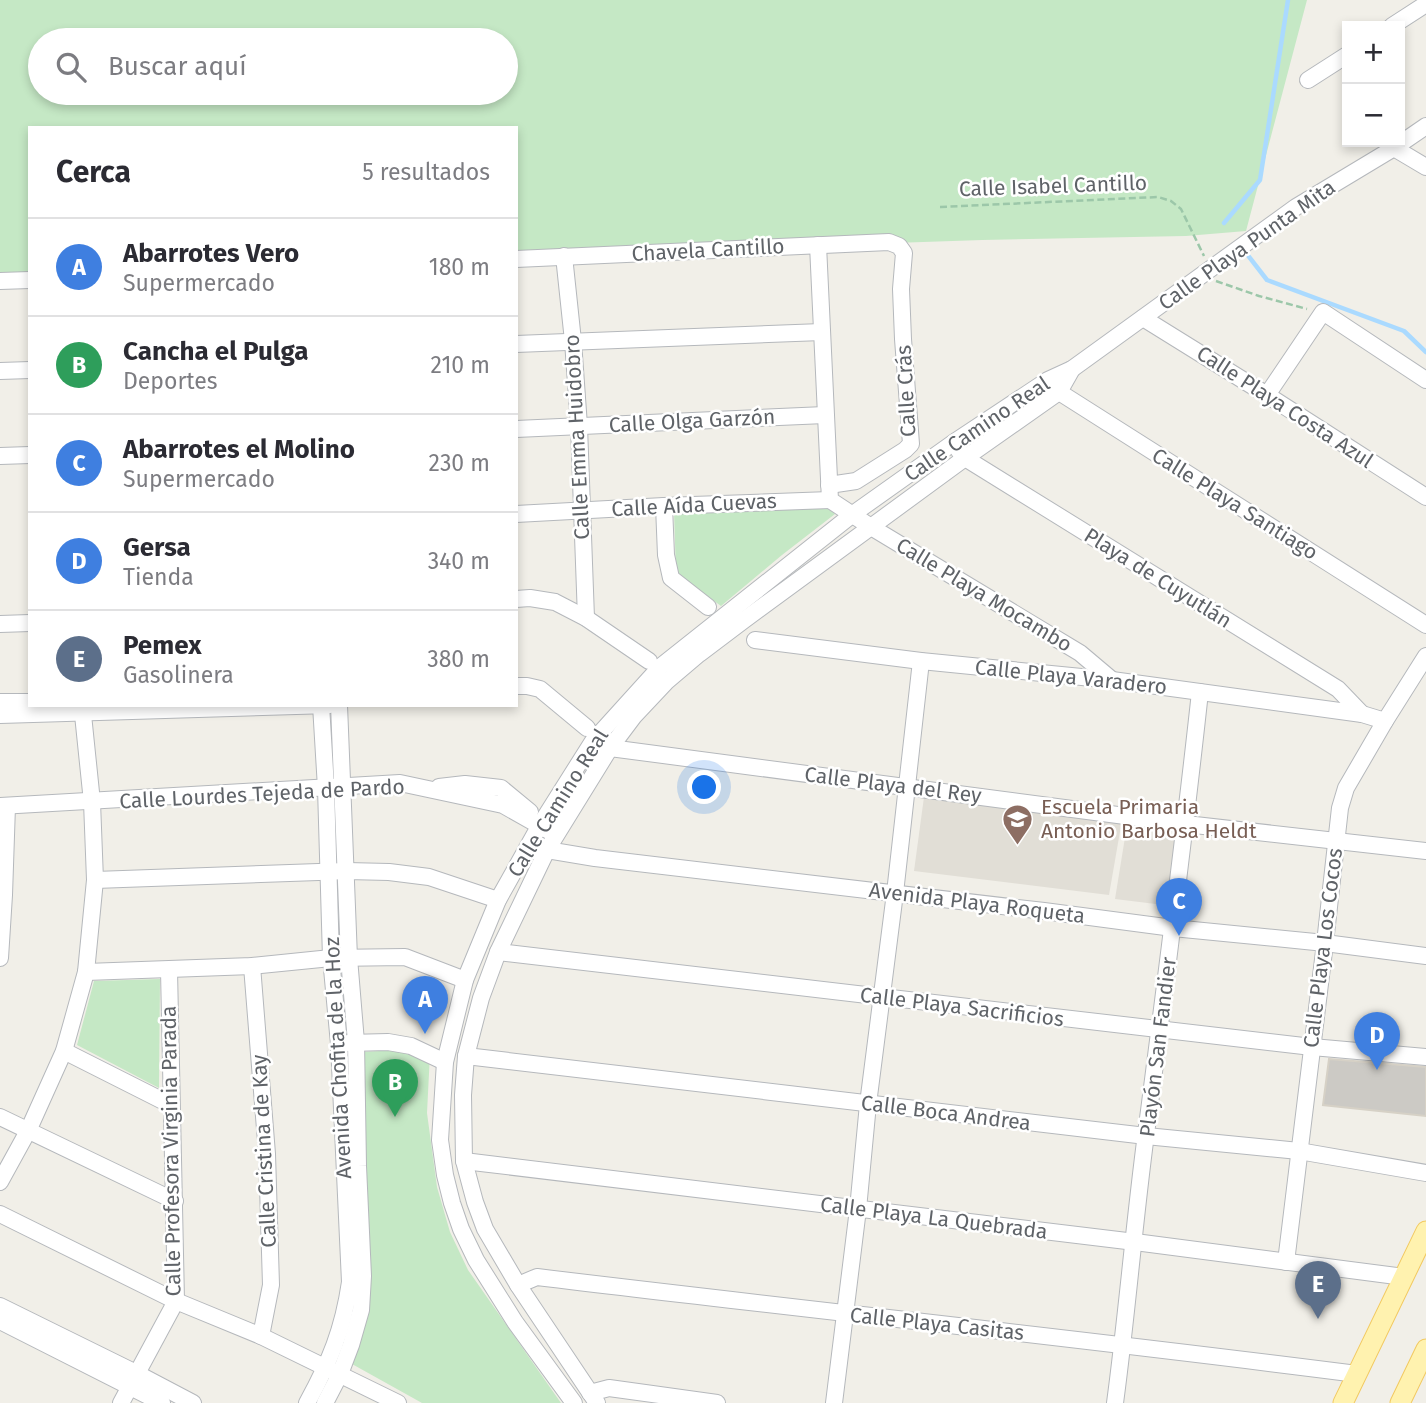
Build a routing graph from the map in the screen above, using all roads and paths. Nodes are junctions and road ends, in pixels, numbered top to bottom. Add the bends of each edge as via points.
1 (1426, 4) edge
2 (1400, 21) edge
3 (1342, 58) edge
4 (1308, 80) dead end
5 (1426, 126) edge
6 (1394, 148) junction
7 (1426, 167) edge
8 (940, 207) dead end
9 (818, 245) junction
10 (899, 246) joint
11 (564, 256) junction
12 (518, 259) edge
13 (1211, 275) junction
14 (28, 280) edge
15 (0, 281) edge
16 (1322, 312) junction
17 (1143, 318) junction
18 (822, 332) junction
19 (573, 341) junction
20 (518, 344) edge
21 (1072, 369) joint
22 (28, 370) edge
23 (0, 371) edge
24 (1426, 380) edge
25 (1053, 386) junction
26 (1267, 395) junction
27 (825, 415) junction
28 (579, 426) junction
29 (518, 429) edge
30 (953, 443) junction
31 (28, 455) edge
32 (0, 456) edge
33 (965, 458) junction
34 (829, 492) junction
35 (1426, 497) edge
36 (664, 506) junction
37 (582, 510) junction
38 (518, 514) edge
39 (853, 514) junction
40 (871, 527) junction
41 (518, 599) edge
42 (708, 607) dead end
43 (586, 618) junction
44 (28, 623) edge
45 (0, 624) edge
46 (1426, 625) edge
47 (755, 640) dead end
48 (1426, 656) edge
49 (649, 661) dead end
50 (921, 661) junction
51 (1112, 680) junction
52 (518, 686) edge
53 (1200, 692) junction
54 (0, 702) edge
55 (28, 702) edge
56 (242, 707) edge
57 (321, 707) edge
58 (336, 707) edge
59 (83, 709) edge
60 (1362, 714) junction
61 (0, 715) edge
62 (1385, 721) junction
63 (587, 729) dead end
64 (610, 748) junction
65 (334, 787) junction
66 (907, 787) junction
67 (92, 802) junction
68 (4, 806) edge
69 (1186, 824) junction
70 (540, 825) junction
71 (557, 836) junction
72 (1336, 840) junction
73 (531, 841) junction
74 (547, 850) junction
75 (1426, 851) edge
76 (346, 871) junction
77 (329, 873) junction
78 (94, 880) junction
79 (895, 893) junction
80 (498, 901) junction
81 (1173, 928) junction
82 (1325, 943) junction
83 (498, 952) junction
84 (1426, 956) edge
85 (0, 958) edge
86 (331, 958) junction
87 (349, 958) junction
88 (252, 966) junction
89 (169, 970) junction
90 (86, 972) junction
91 (465, 980) junction
92 (881, 998) junction
93 (1161, 1029) junction
94 (356, 1042) junction
95 (339, 1044) junction
96 (1312, 1047) junction
97 (64, 1051) junction
98 (466, 1056) junction
99 (1426, 1057) edge
100 (445, 1062) junction
101 (868, 1104) junction
102 (171, 1105) junction
103 (0, 1117) edge
104 (28, 1131) junction
105 (1146, 1136) junction
106 (1299, 1151) junction
107 (464, 1161) junction
108 (351, 1166) junction
109 (1426, 1173) edge
110 (0, 1182) edge
111 (174, 1201) junction
112 (858, 1209) junction
113 (0, 1214) edge
114 (1426, 1231) edge
115 (1135, 1242) junction
116 (1286, 1262) junction
117 (1404, 1277) junction
118 (517, 1285) junction
119 (176, 1301) junction
120 (0, 1306) edge
121 (845, 1314) junction
122 (0, 1321) edge
123 (261, 1336) junction
124 (1123, 1344) junction
125 (1426, 1349) edge
126 (333, 1371) junction
127 (1357, 1374) junction
128 (133, 1379) junction
129 (594, 1398) edge
130 (121, 1403) edge
131 (162, 1403) edge
132 (193, 1403) edge
133 (307, 1403) edge
134 (326, 1403) edge
135 (398, 1403) edge
136 (574, 1403) edge
137 (717, 1403) edge
138 (834, 1403) edge
139 (1115, 1403) edge
140 (1343, 1403) edge
141 (1400, 1403) edge

1 - 2 street
3 - 4 street
5 - 6 street, Calle Playa Punta Mita
6 - 7 street
6 - 13 street, Calle Playa Punta Mita via 1296,207
8 - 13 path, Calle Isabel Cantillo via 1158,197 1181,209
9 - 10 street, Chavela Cantillo via 889,242
9 - 11 street, Chavela Cantillo
9 - 18 street
10 - 34 street, Calle Crás via 904,253 901,289 911,444 856,481
11 - 12 street, Chavela Cantillo
11 - 19 street, Calle Emma Huidobro
13 - 16 path via 1259,296
13 - 17 street, Calle Playa Punta Mita
14 - 15 street
16 - 24 street
16 - 26 street
17 - 21 street, Calle Playa Punta Mita
17 - 26 street, Calle Playa Costa Azul
18 - 19 street
18 - 27 street
19 - 20 street
19 - 28 street, Calle Emma Huidobro
21 - 25 street, Calle Camino Real
22 - 23 street
25 - 30 street, Calle Camino Real
25 - 33 street, Calle Camino Real
25 - 46 street, Calle Playa Santiago
26 - 35 street, Calle Playa Costa Azul
27 - 28 street, Calle Olga Garzón
27 - 34 street
28 - 29 street, Calle Olga Garzón
28 - 37 street, Calle Emma Huidobro
30 - 33 street, Playa de Cuyutlán
30 - 39 street, Calle Camino Real
31 - 32 street
33 - 40 street, Calle Camino Real
33 - 60 street, Playa de Cuyutlán via 1338,689
34 - 36 street, Calle Aída Cuevas
34 - 39 street, Calle Playa Mocambo
36 - 37 street, Calle Aída Cuevas
36 - 42 street via 671,578
37 - 38 street, Calle Aída Cuevas
37 - 43 street, Calle Emma Huidobro
39 - 40 street, Calle Playa Mocambo
39 - 70 street, Calle Camino Real via 660,667 593,741
40 - 51 street, Calle Playa Mocambo via 1080,653
40 - 64 street, Calle Camino Real via 699,654 666,682
41 - 43 street via 555,602
43 - 49 street
44 - 45 street
47 - 50 street, Calle Playa Varadero
48 - 62 street, Calle Playa Los Cocos
50 - 51 street, Calle Playa Varadero
50 - 66 street
51 - 53 street, Calle Playa Varadero
52 - 63 street via 540,688
53 - 60 street, Calle Playa Varadero
53 - 69 street, Playón San Fandier
54 - 55 street
56 - 59 street
57 - 65 street, Avenida Chofita de la Hoz
58 - 65 street, Avenida Chofita de la Hoz
59 - 61 street
59 - 67 street
60 - 62 street, Calle Playa Varadero
62 - 72 street, Calle Playa Los Cocos via 1346,788
64 - 66 street, Calle Playa del Rey
64 - 71 street, Calle Camino Real
65 - 67 street, Calle Lourdes Tejeda de Pardo
65 - 70 street, Calle Lourdes Tejeda de Pardo via 400,783 503,805
65 - 76 street, Avenida Chofita de la Hoz
65 - 77 street, Avenida Chofita de la Hoz
66 - 69 street, Calle Playa del Rey
66 - 79 street
67 - 68 street, Calle Lourdes Tejeda de Pardo
67 - 78 street
68 - 85 street
69 - 72 street, Calle Playa del Rey
69 - 81 street, Playón San Fandier
70 - 71 street, Calle Lourdes Tejeda de Pardo
70 - 73 street, Calle Camino Real
71 - 74 street, Calle Camino Real
72 - 75 street, Calle Playa del Rey
72 - 82 street, Calle Playa Los Cocos
73 - 74 street, Avenida Playa Roqueta
73 - 80 street, Calle Camino Real
74 - 79 street, Avenida Playa Roqueta
74 - 83 street, Calle Camino Real
76 - 77 street
76 - 80 street via 429,877
76 - 87 street, Avenida Chofita de la Hoz
77 - 78 street
77 - 86 street, Avenida Chofita de la Hoz
78 - 90 street
79 - 81 street, Avenida Playa Roqueta
79 - 92 street
80 - 91 street, Calle Camino Real
81 - 82 street, Avenida Playa Roqueta
81 - 93 street, Playón San Fandier
82 - 84 street, Avenida Playa Roqueta
82 - 96 street, Calle Playa Los Cocos
83 - 92 street, Calle Playa Sacrificios
83 - 98 street, Calle Camino Real
86 - 87 street
86 - 88 street
86 - 95 street, Avenida Chofita de la Hoz
87 - 91 street via 405,957
87 - 94 street, Avenida Chofita de la Hoz
88 - 89 street
88 - 123 street, Calle Cristina de Kay via 267,1154 271,1285
89 - 90 street
89 - 102 street, Calle Profesora Virginia Parada
90 - 97 street
91 - 100 street, Calle Camino Real
92 - 93 street, Calle Playa Sacrificios
92 - 101 street
93 - 96 street, Calle Playa Sacrificios
93 - 105 street, Playón San Fandier
94 - 95 street
94 - 100 street via 411,1046
94 - 108 street, Avenida Chofita de la Hoz
95 - 108 street, Avenida Chofita de la Hoz
96 - 99 street, Calle Playa Sacrificios
96 - 106 street, Calle Playa Los Cocos
97 - 102 street
97 - 104 street
98 - 101 street, Calle Boca Andrea
98 - 107 street, Calle Camino Real
100 - 136 street, Calle Camino Real via 440,1140 461,1229 515,1322
101 - 105 street, Calle Boca Andrea
101 - 112 street
102 - 111 street, Calle Profesora Virginia Parada
103 - 104 street
104 - 110 street
104 - 111 street
105 - 106 street, Calle Boca Andrea
105 - 115 street, Playón San Fandier
106 - 109 street, Calle Boca Andrea
106 - 116 street, Calle Playa Los Cocos
107 - 112 street, Calle Playa La Quebrada
107 - 118 street, Calle Camino Real via 485,1229
108 - 126 street, Avenida Chofita de la Hoz via 363,1276 361,1310 351,1345
111 - 119 street, Calle Profesora Virginia Parada
112 - 115 street, Calle Playa La Quebrada
112 - 121 street
113 - 119 street
114 - 117 main road
115 - 116 street, Calle Playa La Quebrada
115 - 124 street, Playón San Fandier
116 - 117 street, Calle Playa La Quebrada
117 - 127 main road
118 - 121 street, Calle Playa Casitas via 537,1277
118 - 129 street, Calle Camino Real
119 - 123 street
119 - 128 street, Calle Profesora Virginia Parada
120 - 128 street
121 - 124 street, Calle Playa Casitas
121 - 138 street
122 - 128 street
123 - 126 street
124 - 127 street, Calle Playa Casitas
124 - 139 street, Playón San Fandier
125 - 141 main road
126 - 133 street, Avenida Chofita de la Hoz
126 - 134 street, Avenida Chofita de la Hoz
126 - 135 street
127 - 140 main road
128 - 130 street, Calle Profesora Virginia Parada
128 - 131 street
128 - 132 street
129 - 137 street via 609,1388

